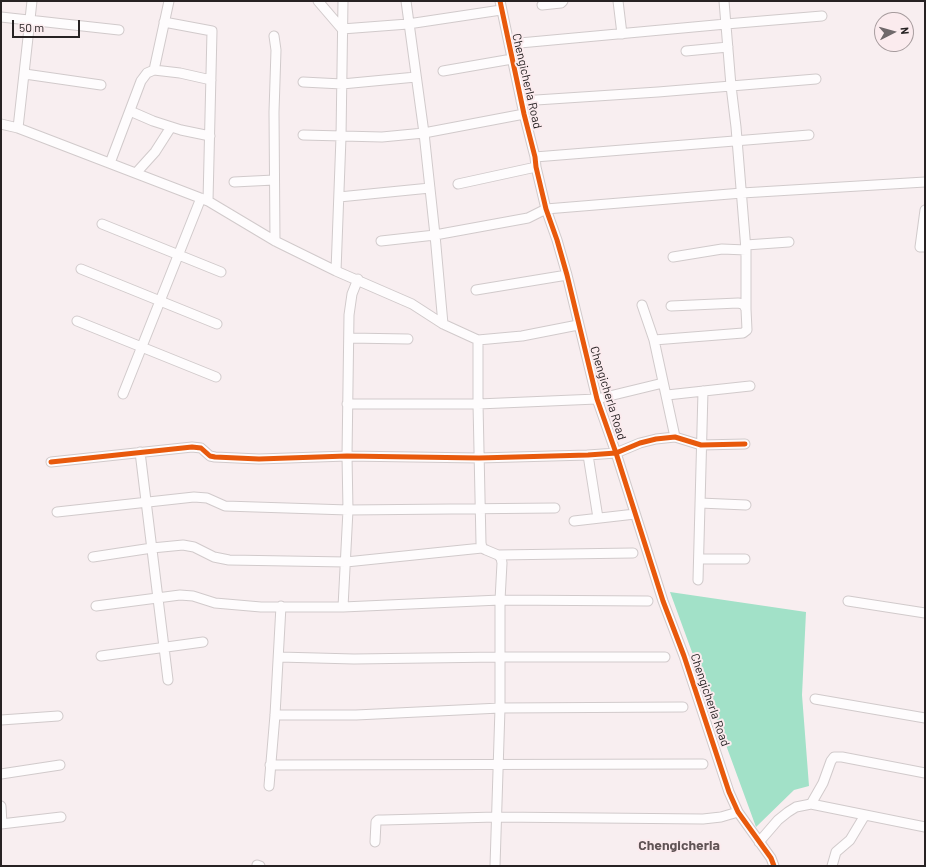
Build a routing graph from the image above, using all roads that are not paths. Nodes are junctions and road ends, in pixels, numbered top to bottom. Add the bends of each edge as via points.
1 (32, 1) edge
2 (169, 1) edge
3 (318, 1) edge
4 (343, 1) edge
5 (406, 1) edge
6 (563, 1) edge
7 (618, 1) edge
8 (724, 1) edge
9 (500, 5) edge
10 (542, 5) dead end
11 (822, 16) dead end
12 (1, 17) edge
13 (29, 20) junction
14 (164, 22) junction
15 (408, 24) junction
16 (726, 24) junction
17 (342, 29) junction
18 (119, 30) dead end
19 (622, 34) junction
20 (274, 36) dead end
21 (509, 44) junction
22 (728, 47) junction
23 (686, 51) dead end
24 (512, 59) junction
25 (154, 70) junction
26 (443, 71) dead end
27 (25, 74) junction
28 (416, 77) junction
29 (816, 79) dead end
30 (211, 80) junction
31 (303, 82) dead end
32 (342, 84) junction
33 (101, 85) dead end
34 (731, 86) junction
35 (521, 101) junction
36 (130, 110) junction
37 (524, 114) junction
38 (1, 124) edge
39 (171, 127) junction
40 (18, 128) junction
41 (424, 133) junction
42 (303, 135) dead end
43 (809, 135) dead end
44 (210, 136) junction
45 (341, 137) junction
46 (737, 140) junction
47 (535, 157) junction
48 (110, 163) junction
49 (536, 167) junction
50 (136, 173) junction
51 (274, 180) junction
52 (234, 182) dead end
53 (925, 182) edge
54 (458, 184) dead end
55 (430, 188) junction
56 (742, 193) junction
57 (339, 197) junction
58 (204, 199) junction
59 (546, 209) junction
60 (925, 210) edge
61 (102, 224) dead end
62 (435, 235) junction
63 (275, 241) junction
64 (381, 241) dead end
65 (789, 242) dead end
66 (746, 247) junction
67 (925, 247) edge
68 (178, 255) junction
69 (673, 257) dead end
70 (81, 269) dead end
71 (336, 271) junction
72 (222, 272) dead end
73 (566, 275) junction
74 (358, 280) junction
75 (476, 290) dead end
76 (160, 300) junction
77 (642, 305) dead end
78 (671, 306) dead end
79 (746, 309) junction
80 (77, 321) dead end
81 (217, 324) dead end
82 (443, 324) junction
83 (578, 325) junction
84 (349, 338) junction
85 (408, 339) dead end
86 (478, 340) junction
87 (654, 340) junction
88 (142, 347) junction
89 (216, 376) dead end
90 (663, 383) junction
91 (750, 386) dead end
92 (703, 391) junction
93 (123, 394) dead end
94 (667, 395) junction
95 (596, 399) junction
96 (347, 404) junction
97 (478, 404) junction
98 (676, 437) junction
99 (745, 444) dead end
100 (701, 445) junction
101 (140, 452) junction
102 (616, 453) junction
103 (588, 455) junction
104 (347, 456) junction
105 (480, 458) junction
106 (51, 462) dead end
107 (146, 502) junction
108 (700, 503) junction
109 (746, 505) dead end
110 (555, 508) dead end
111 (348, 510) junction
112 (480, 510) junction
113 (57, 512) dead end
114 (635, 514) junction
115 (598, 518) junction
116 (574, 521) dead end
117 (152, 548) junction
118 (482, 548) junction
119 (633, 554) dead end
120 (498, 555) junction
121 (93, 557) dead end
122 (699, 559) junction
123 (746, 559) dead end
124 (346, 562) junction
125 (698, 580) dead end
126 (158, 597) junction
127 (500, 600) junction
128 (648, 601) dead end
129 (848, 601) dead end
130 (96, 606) dead end
131 (281, 606) junction
132 (343, 607) junction
133 (925, 613) edge
134 (203, 642) dead end
135 (164, 648) junction
136 (101, 656) dead end
137 (499, 657) junction
138 (665, 657) dead end
139 (279, 658) junction
140 (168, 680) dead end
141 (815, 699) dead end
142 (683, 707) dead end
143 (500, 708) junction
144 (275, 715) junction
145 (58, 716) dead end
146 (925, 718) edge
147 (1, 720) edge
148 (498, 764) junction
149 (703, 764) dead end
150 (60, 765) dead end
151 (270, 765) junction
152 (925, 773) edge
153 (1, 774) edge
154 (269, 786) dead end
155 (811, 804) junction
156 (1, 806) edge
157 (738, 812) junction
158 (865, 815) junction
159 (61, 817) dead end
160 (496, 817) junction
161 (2, 824) edge
162 (925, 827) edge
163 (375, 842) dead end
164 (759, 842) junction
165 (495, 866) edge
166 (774, 866) edge
167 (832, 866) edge

1 - 13 street
2 - 14 street
3 - 17 street
4 - 17 street
5 - 15 street
6 - 10 street
7 - 19 street
8 - 16 street
9 - 15 street
9 - 21 street, Chengicherla Road
11 - 16 street
12 - 13 street
13 - 18 street
13 - 27 street
14 - 25 street
14 - 30 street via 212,31
15 - 17 street
15 - 28 street
16 - 19 street
16 - 22 street
17 - 32 street
19 - 21 street
20 - 51 street
21 - 24 street, Chengicherla Road
22 - 23 street
22 - 34 street
24 - 26 street
24 - 35 street, Chengicherla Road
25 - 30 street
25 - 36 street via 147,73 141,81
27 - 33 street
27 - 40 street
28 - 32 street
28 - 41 street
29 - 34 street
30 - 44 street
31 - 32 street
32 - 45 street
34 - 35 street
34 - 46 street
35 - 37 street, Chengicherla Road
36 - 39 street
36 - 48 street
37 - 41 street
37 - 47 street, Chengicherla Road
38 - 40 street
39 - 44 street
39 - 50 street via 155,152
40 - 48 street
41 - 45 street via 382,138
41 - 55 street
42 - 45 street
43 - 46 street
44 - 58 street
45 - 57 street
46 - 47 street
46 - 56 street
47 - 49 street, Chengicherla Road
48 - 50 street
49 - 54 street
49 - 59 street, Chengicherla Road
50 - 58 street
51 - 52 street
51 - 63 street
53 - 56 street
55 - 57 street
55 - 62 street
56 - 59 street
56 - 66 street
57 - 71 street
58 - 63 street
58 - 68 street
59 - 62 street via 528,218
59 - 73 street, Chengicherla Road
60 - 67 street via 920,247
61 - 68 street
62 - 64 street
62 - 82 street
63 - 71 street
65 - 66 street
66 - 69 street
66 - 79 street
68 - 72 street
68 - 76 street
70 - 76 street
71 - 74 street
73 - 75 street
73 - 83 street, Chengicherla Road
74 - 82 street via 412,304
74 - 84 street via 352,294
76 - 81 street
76 - 88 street
77 - 87 street
78 - 79 street via 738,302
79 - 87 street via 747,330 744,333
80 - 88 street
82 - 86 street
83 - 86 street via 522,336
83 - 95 street, Chengicherla Road
84 - 85 street
84 - 96 street
86 - 97 street
87 - 90 street
88 - 89 street
88 - 93 street
90 - 94 street
90 - 95 street
91 - 92 street
92 - 94 street
92 - 100 street
94 - 98 street
95 - 97 street
95 - 102 street, Chengicherla Road
96 - 97 street
96 - 104 street
97 - 105 street
98 - 100 street
98 - 102 street via 640,443
99 - 100 street
100 - 108 street
101 - 104 street via 197,447 214,457 259,459
101 - 106 street
101 - 107 street
102 - 103 street
102 - 114 street, Chengicherla Road
103 - 105 street
103 - 115 street
104 - 105 street
104 - 111 street
105 - 112 street
107 - 111 street via 194,497 207,498 225,506
107 - 113 street
107 - 117 street
108 - 109 street
108 - 122 street
110 - 112 street
111 - 112 street
111 - 124 street
112 - 118 street
114 - 115 street
114 - 157 street, Chengicherla Road
115 - 116 street
117 - 121 street
117 - 124 street via 183,545 229,560
117 - 126 street
118 - 120 street
118 - 124 street
119 - 120 street
120 - 127 street via 502,563
122 - 123 street
122 - 125 street
124 - 132 street
126 - 130 street
126 - 131 street via 180,595 228,604
126 - 135 street
127 - 128 street
127 - 132 street
127 - 137 street
129 - 133 street
131 - 132 street
131 - 139 street
134 - 135 street
135 - 136 street
135 - 140 street
137 - 138 street
137 - 139 street
137 - 143 street
139 - 144 street
141 - 146 street
142 - 143 street
143 - 144 street via 356,715
143 - 148 street
144 - 151 street
145 - 147 street
148 - 149 street
148 - 151 street
148 - 160 street
150 - 153 street
151 - 154 street
152 - 155 street via 834,757
155 - 158 street
155 - 164 street via 796,807 788,812
156 - 161 street
157 - 160 street via 703,819
157 - 164 street, Chengicherla Road
158 - 162 street
158 - 167 street via 850,840 836,852
159 - 161 street
160 - 163 street via 378,820 375,827
160 - 165 street
164 - 166 street, Chengicherla Road

